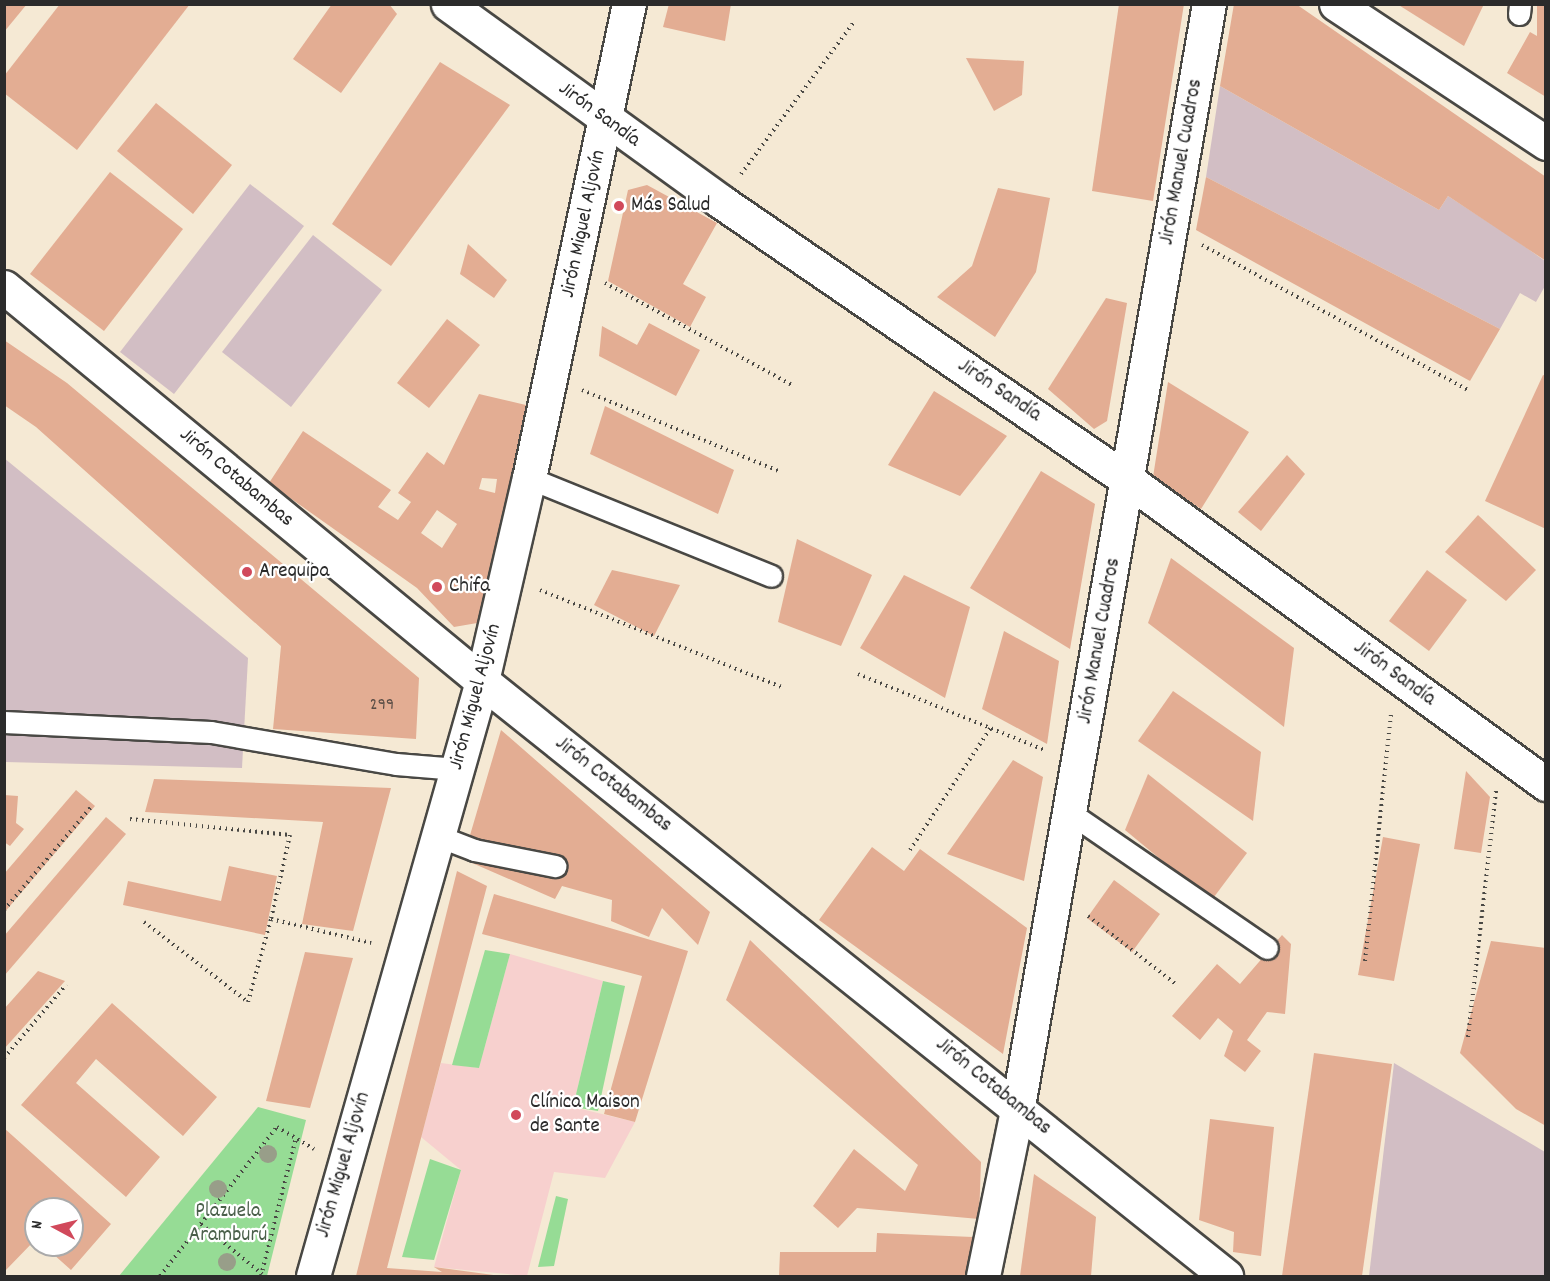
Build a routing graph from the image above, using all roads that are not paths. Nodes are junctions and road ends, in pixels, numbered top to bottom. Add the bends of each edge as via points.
1 (448, 4) edge
2 (629, 4) edge
3 (1209, 4) edge
4 (1336, 4) edge
5 (606, 120) junction
6 (1545, 143) edge
7 (4, 287) edge
8 (529, 478) junction
9 (1128, 480) junction
10 (771, 576) dead end
11 (482, 681) junction
12 (4, 722) edge
13 (457, 769) junction
14 (1545, 784) edge
15 (1069, 812) junction
16 (438, 836) junction
17 (555, 866) dead end
18 (1267, 948) dead end
19 (1018, 1106) junction
20 (312, 1276) edge
21 (983, 1276) edge
22 (1226, 1276) edge

1 - 5 street, Jirón Sandía
2 - 5 street, Jirón Miguel Aljovín
3 - 9 street, Jirón Manuel Cuadros
4 - 6 street
5 - 8 street, Jirón Miguel Aljovín
5 - 9 street, Jirón Sandía
7 - 11 street, Jirón Cotabambas
8 - 10 lane
8 - 11 street, Jirón Miguel Aljovín
9 - 14 street, Jirón Sandía
9 - 15 street, Jirón Manuel Cuadros
11 - 13 street, Jirón Miguel Aljovín
11 - 19 street, Jirón Cotabambas
12 - 13 lane via 211,732 396,764
13 - 16 street, Jirón Miguel Aljovín
15 - 18 lane
15 - 19 street, Jirón Manuel Cuadros
16 - 17 lane via 474,850
16 - 20 street, Jirón Miguel Aljovín
19 - 21 street, Jirón Manuel Cuadros
19 - 22 street, Jirón Cotabambas

